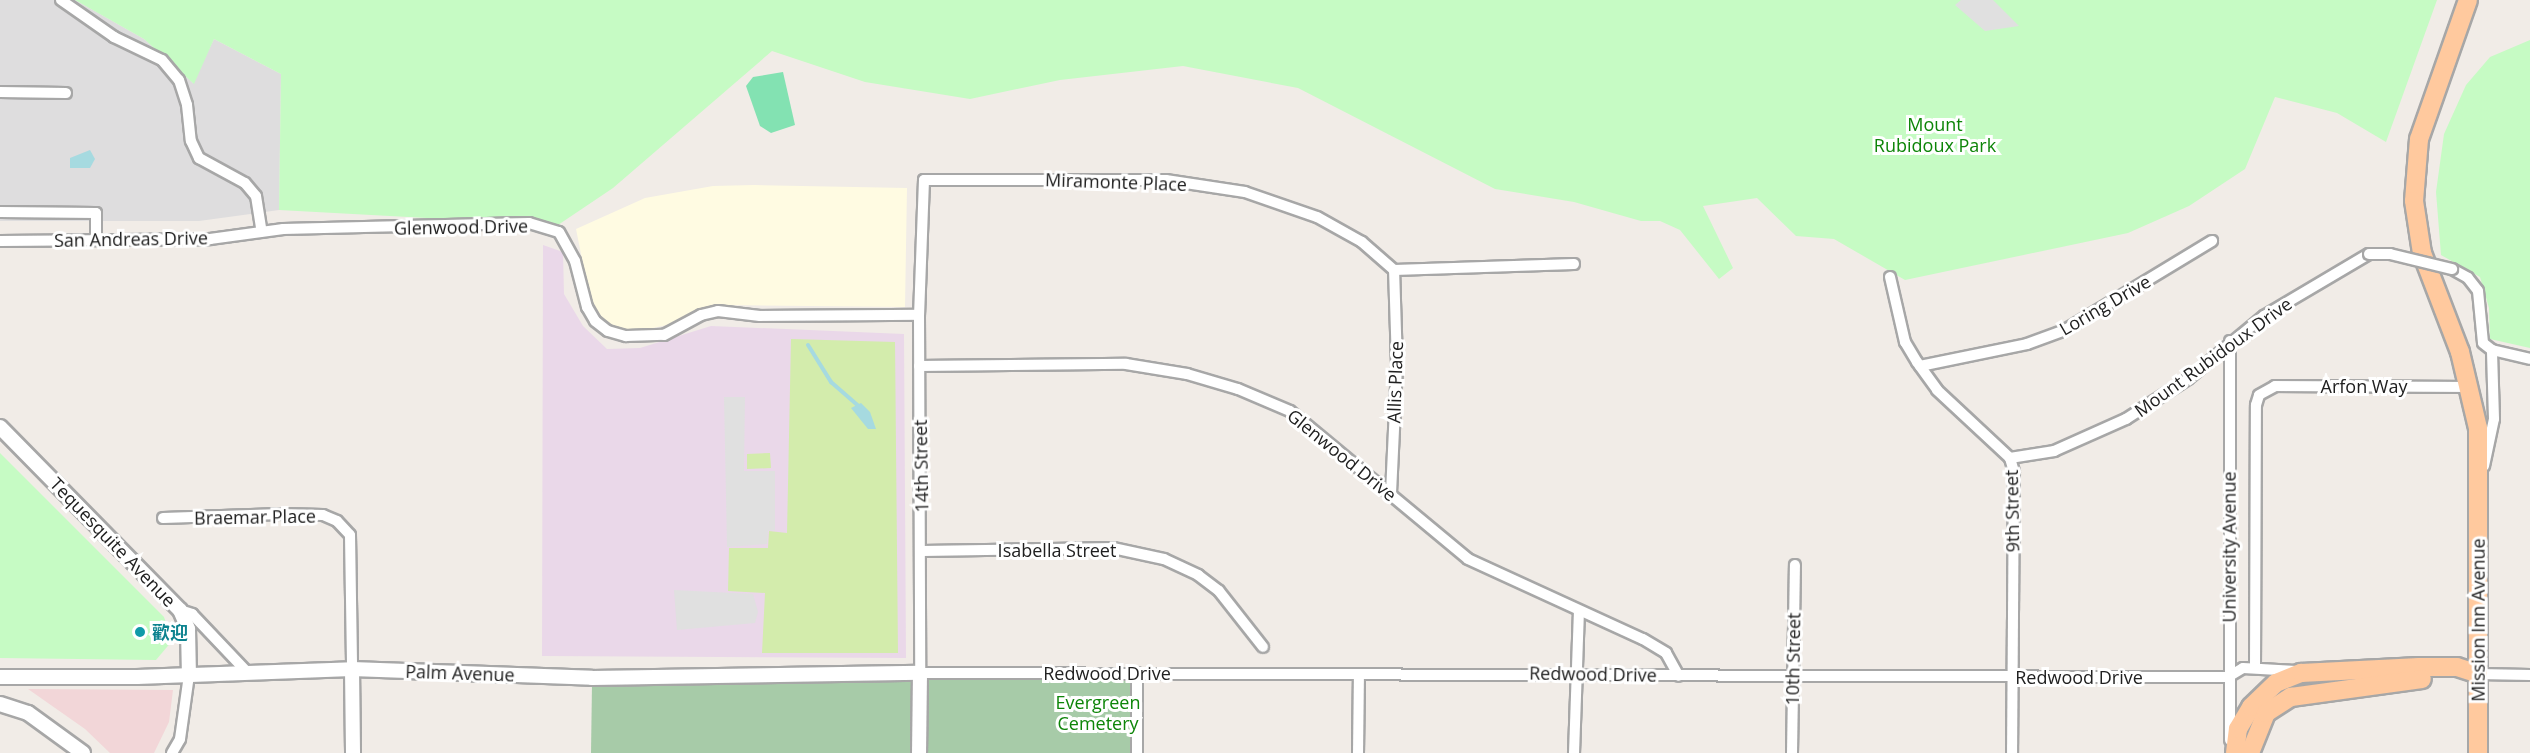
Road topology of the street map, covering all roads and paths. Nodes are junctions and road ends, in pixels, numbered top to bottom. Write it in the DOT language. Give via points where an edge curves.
graph roads {
  1 [pos="62,0"];
  2 [pos="2468,0"];
  3 [pos="0,92"];
  4 [pos="66,93"];
  5 [pos="924,180"];
  6 [pos="0,212"];
  7 [pos="262,232"];
  8 [pos="96,240"];
  9 [pos="0,241"];
  10 [pos="2212,241"];
  11 [pos="1574,264"];
  12 [pos="1394,270"];
  13 [pos="1890,277"];
  14 [pos="919,315"];
  15 [pos="2230,341"];
  16 [pos="2492,350"];
  17 [pos="2530,358"];
  18 [pos="919,366"];
  19 [pos="1920,366"];
  20 [pos="2470,387"];
  21 [pos="2259,395"];
  22 [pos="0,427"];
  23 [pos="2010,458"];
  24 [pos="2480,487"];
  25 [pos="1391,493"];
  26 [pos="163,518"];
  27 [pos="922,551"];
  28 [pos="1795,565"];
  29 [pos="180,610"];
  30 [pos="1579,613"];
  31 [pos="1263,646"];
  32 [pos="352,669"];
  33 [pos="248,673"];
  34 [pos="920,673"];
  35 [pos="1137,673"];
  36 [pos="1575,673"];
  37 [pos="1792,674"];
  38 [pos="2265,674"];
  39 [pos="2478,674"];
  40 [pos="189,675"];
  41 [pos="1359,675"];
  42 [pos="2530,675"];
  43 [pos="1679,676"];
  44 [pos="0,677"];
  45 [pos="2013,677"];
  46 [pos="2228,677"];
  47 [pos="0,704"];
  48 [pos="2272,707"];
  49 [pos="83,753"];
  50 [pos="172,753"];
  51 [pos="353,753"];
  52 [pos="919,753"];
  53 [pos="1137,753"];
  54 [pos="1358,753"];
  55 [pos="1574,753"];
  56 [pos="1792,753"];
  57 [pos="2012,753"];
  58 [pos="2230,753"];
  59 [pos="2235,753"];
  60 [pos="2250,753"];
  61 [pos="2478,753"];
  1 -- 7 [label="street" via="114,37 162,60 179,80 187,105 191,141 200,158 245,183 256,196"];
  2 -- 20 [label="main road, Mission Inn Avenue" via="2419,139 2414,201 2422,253"];
  3 -- 4 [label="street"];
  5 -- 12 [label="street, Miramonte Place" via="1166,180 1245,192 1317,217 1362,242"];
  5 -- 14 [label="street, 14th Street"];
  6 -- 8 [label="street" via="96,213"];
  7 -- 8 [label="street, San Andreas Drive" via="210,239"];
  7 -- 14 [label="street, Glenwood Drive" via="529,223 563,237 595,321 608,331 626,336 664,335 701,315 718,311 760,316"];
  8 -- 9 [label="street, San Andreas Drive"];
  10 -- 19 [label="street, Loring Drive" via="2065,330 2027,344"];
  11 -- 12 [label="street"];
  12 -- 25 [label="street, Allis Place" via="1397,364"];
  13 -- 19 [label="street, 9th Street" via="1905,342"];
  14 -- 18 [label="street, 14th Street"];
  15 -- 16 [label="street, Mount Rubidoux Drive, bridge" via="2264,316 2369,254 2390,254 2452,269 2468,278 2478,291 2481,336"];
  15 -- 23 [label="street, Mount Rubidoux Drive" via="2188,379 2126,419 2054,451"];
  15 -- 46 [label="street, University Avenue"];
  16 -- 17 [label="street"];
  16 -- 24 [label="street, Mission Inn Avenue" via="2494,420"];
  18 -- 25 [label="street, Glenwood Drive" via="1126,364 1187,374 1238,389 1290,411"];
  18 -- 27 [label="street, 14th Street"];
  19 -- 23 [label="street, 9th Street" via="1950,403"];
  20 -- 21 [label="street, Arfon Way" via="2276,386"];
  20 -- 24 [label="main road, Mission Inn Avenue" via="2478,428"];
  21 -- 38 [label="street, University Avenue" via="2256,405"];
  22 -- 29 [label="street, Tequesquite Avenue"];
  23 -- 45 [label="street, 9th Street" via="2014,472"];
  24 -- 39 [label="main road, Mission Inn Avenue"];
  25 -- 30 [label="street, Glenwood Drive" via="1425,528 1468,560 1540,590"];
  26 -- 32 [label="street, Braemar Place" via="280,513 323,515 337,521 350,535"];
  27 -- 31 [label="street, Isabella Street" via="1113,548 1164,559 1198,575 1219,591"];
  27 -- 34 [label="street, 14th Street"];
  28 -- 37 [label="street, 10th Street"];
  29 -- 33 [label="street" via="192,614"];
  29 -- 40 [label="street, Tequesquite Avenue" via="188,629"];
  30 -- 36 [label="street"];
  30 -- 43 [label="street, Glenwood Drive" via="1666,653"];
  32 -- 33 [label="street, Palm Avenue"];
  32 -- 34 [label="street, Palm Avenue" via="592,678"];
  32 -- 51 [label="street"];
  33 -- 40 [label="street, Palm Avenue"];
  34 -- 35 [label="street, Redwood Drive"];
  34 -- 52 [label="street, 14th Street"];
  35 -- 41 [label="street, Redwood Drive"];
  35 -- 53 [label="street"];
  36 -- 41 [label="street, Redwood Drive"];
  36 -- 43 [label="street, Redwood Drive"];
  36 -- 55 [label="street"];
  37 -- 43 [label="street, Redwood Drive"];
  37 -- 45 [label="street, Redwood Drive"];
  37 -- 56 [label="street, 10th Street"];
  38 -- 39 [label="main road, Redwood Drive" via="2457,667"];
  38 -- 46 [label="street, Redwood Drive" via="2243,668"];
  38 -- 48 [label="street"];
  38 -- 59 [label="main road" via="2242,718"];
  39 -- 42 [label="street, Redwood Drive"];
  39 -- 48 [label="main road, Redwood Drive" via="2400,679 2330,690 2292,697"];
  39 -- 61 [label="main road, Mission Inn Avenue"];
  40 -- 44 [label="street, Palm Avenue"];
  40 -- 50 [label="street" via="180,739"];
  41 -- 54 [label="street"];
  45 -- 46 [label="street, Redwood Drive"];
  45 -- 57 [label="street, 9th Street"];
  46 -- 58 [label="street, University Avenue"];
  47 -- 49 [label="street" via="28,713"];
  48 -- 60 [label="main road" via="2257,727"];
}
